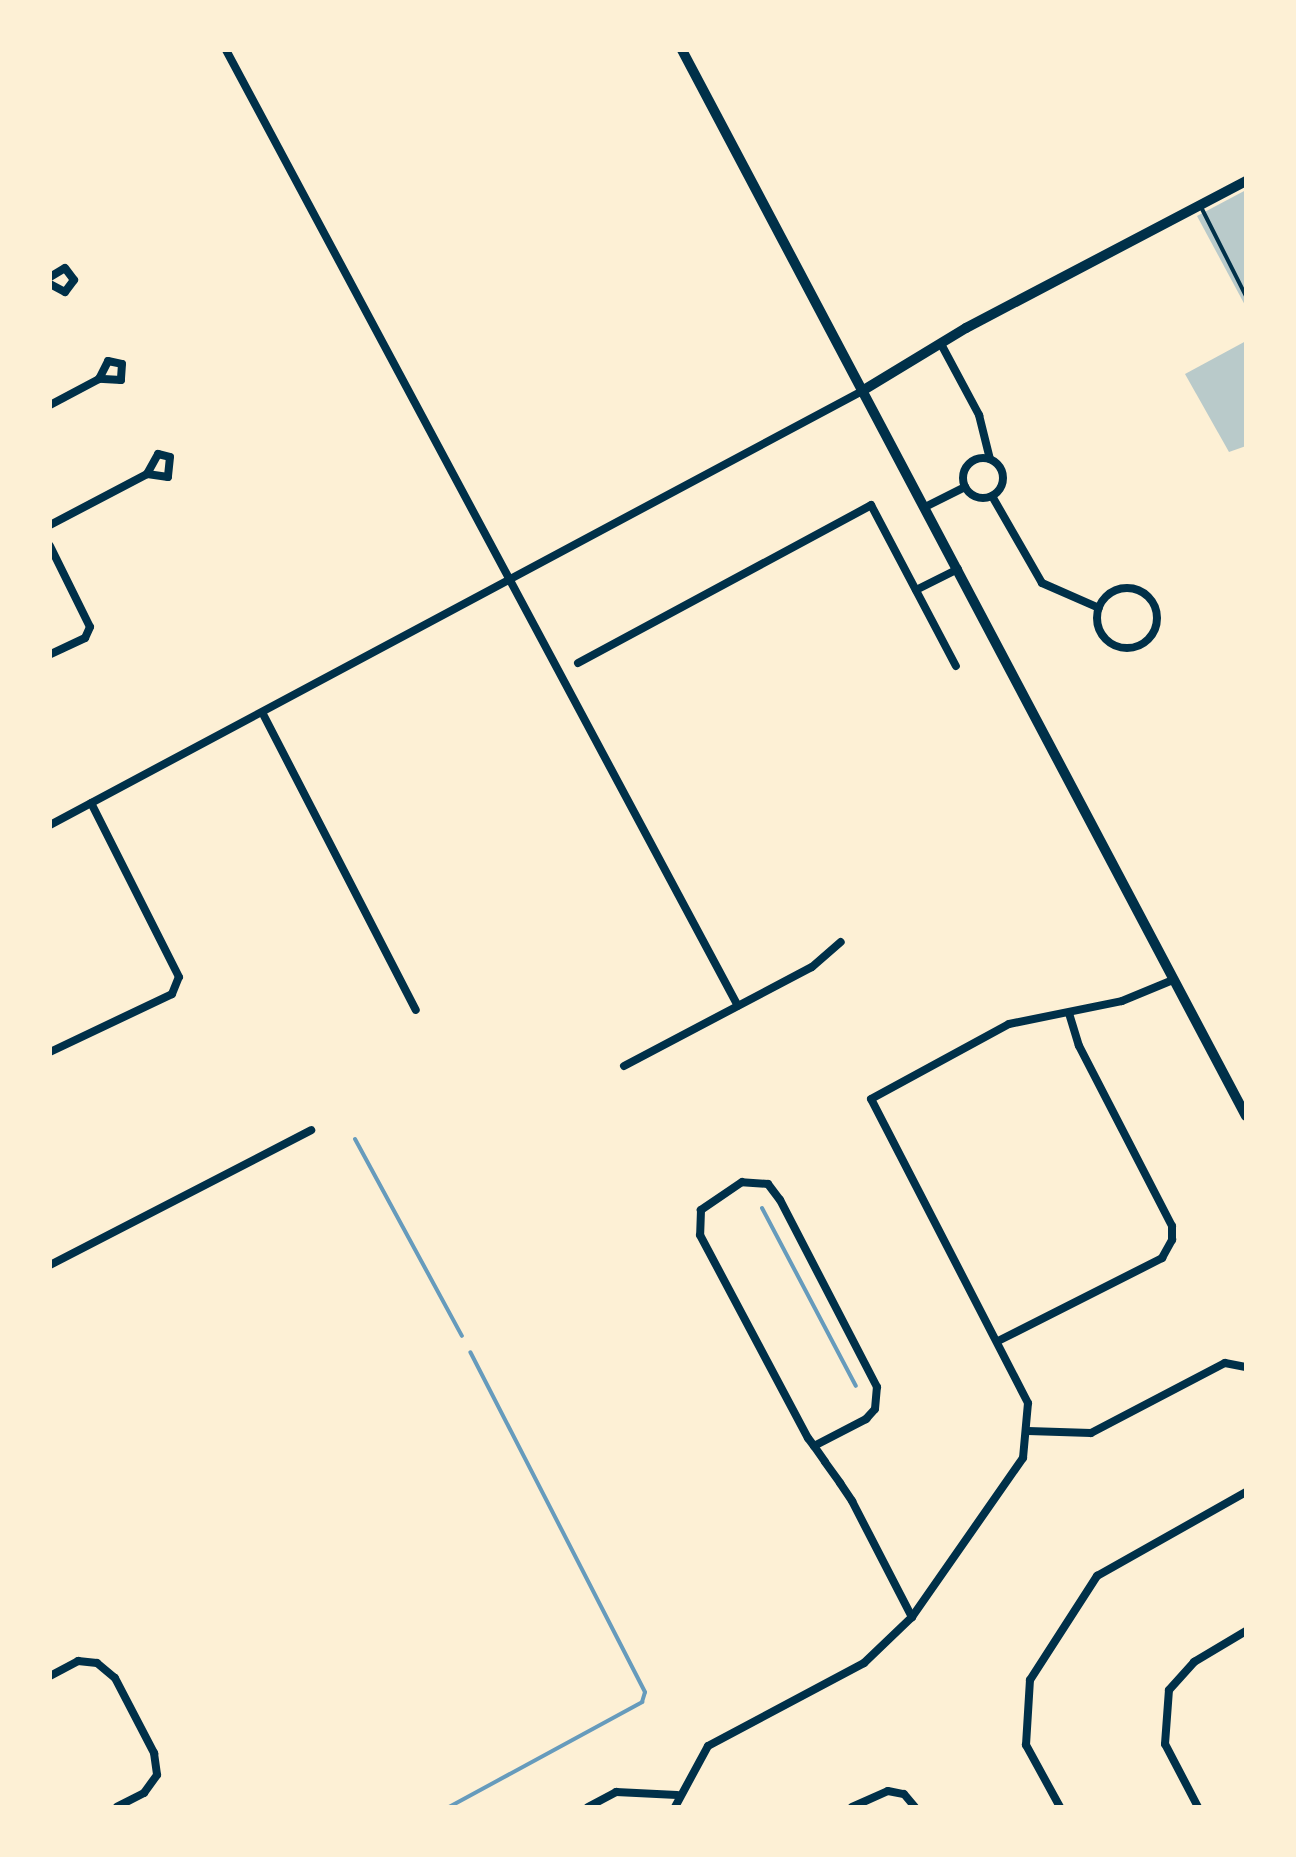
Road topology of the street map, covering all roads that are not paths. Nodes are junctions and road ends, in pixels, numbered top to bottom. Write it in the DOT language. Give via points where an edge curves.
graph roads {
  1 [pos="226,50"];
  2 [pos="682,50"];
  3 [pos="1246,181"];
  4 [pos="1200,205"];
  5 [pos="1246,296"];
  6 [pos="940,344"];
  7 [pos="98,379"];
  8 [pos="862,391"];
  9 [pos="50,405"];
  10 [pos="990,459"];
  11 [pos="147,474"];
  12 [pos="964,487"];
  13 [pos="992,496"];
  14 [pos="925,507"];
  15 [pos="50,526"];
  16 [pos="50,546"];
  17 [pos="958,569"];
  18 [pos="508,580"];
  19 [pos="916,590"];
  20 [pos="1099,608"];
  21 [pos="50,654"];
  22 [pos="578,663"];
  23 [pos="956,666"];
  24 [pos="263,714"];
  25 [pos="91,803"];
  26 [pos="50,825"];
  27 [pos="841,942"];
  28 [pos="1172,980"];
  29 [pos="738,1006"];
  30 [pos="416,1010"];
  31 [pos="1068,1014"];
  32 [pos="50,1052"];
  33 [pos="624,1066"];
  34 [pos="1246,1116"];
  35 [pos="311,1130"];
  36 [pos="50,1265"];
  37 [pos="998,1341"];
  38 [pos="1246,1366"];
  39 [pos="1028,1431"];
  40 [pos="814,1446"];
  41 [pos="1246,1492"];
  42 [pos="912,1617"];
  43 [pos="1246,1631"];
  44 [pos="50,1676"];
  45 [pos="677,1795"];
  46 [pos="117,1807"];
  47 [pos="588,1807"];
  48 [pos="675,1807"];
  49 [pos="852,1807"];
  50 [pos="915,1807"];
  51 [pos="1060,1807"];
  52 [pos="1198,1807"];
  1 -- 18 [label="street"];
  2 -- 8 [label="street"];
  3 -- 4 [label="street"];
  4 -- 5 [label="lane"];
  4 -- 6 [label="street"];
  6 -- 8 [label="street"];
  6 -- 10 [label="street" via="980,416"];
  7 -- 9 [label="street"];
  8 -- 14 [label="street"];
  8 -- 18 [label="street"];
  10 -- 12 [label="street" via="966,466"];
  10 -- 13 [label="street" via="1003,475"];
  11 -- 15 [label="street"];
  12 -- 13 [label="street" via="976,497"];
  12 -- 14 [label="street"];
  13 -- 20 [label="street" via="1042,583"];
  14 -- 17 [label="street"];
  16 -- 21 [label="street" via="86,614 85,638"];
  17 -- 19 [label="street"];
  17 -- 28 [label="street"];
  18 -- 24 [label="street"];
  18 -- 29 [label="street"];
  19 -- 22 [label="street" via="871,505"];
  19 -- 23 [label="street"];
  20 -- 20 [label="street" via="1103,635 1118,646 1136,646 1156,627 1155,606 1132,588 1112,592"];
  24 -- 25 [label="street"];
  24 -- 30 [label="street"];
  25 -- 26 [label="street"];
  25 -- 32 [label="street" via="179,976 172,994"];
  27 -- 29 [label="street" via="826,959"];
  28 -- 31 [label="street"];
  28 -- 34 [label="street"];
  29 -- 33 [label="street"];
  31 -- 37 [label="street" via="1078,1046 1172,1226 1172,1240 1162,1258"];
  31 -- 37 [label="street" via="1010,1024 872,1099"];
  35 -- 36 [label="street"];
  37 -- 39 [label="street" via="1028,1404"];
  38 -- 39 [label="street" via="1225,1363 1091,1433"];
  39 -- 42 [label="street" via="1010,1485"];
  40 -- 40 [label="street" via="700,1235 701,1210 742,1182 768,1184 780,1200 878,1386 875,1409 866,1419"];
  40 -- 42 [label="street" via="852,1500"];
  41 -- 51 [label="street" via="1098,1576 1030,1680 1026,1745"];
  42 -- 45 [label="street" via="864,1663 708,1746"];
  43 -- 52 [label="street" via="1194,1662 1170,1690 1165,1744"];
  44 -- 46 [label="street" via="78,1661 98,1664 115,1678 154,1753 157,1775 144,1793"];
  45 -- 47 [label="street" via="616,1792"];
  45 -- 48 [label="street"];
  49 -- 50 [label="street" via="888,1791 904,1794"];
}
